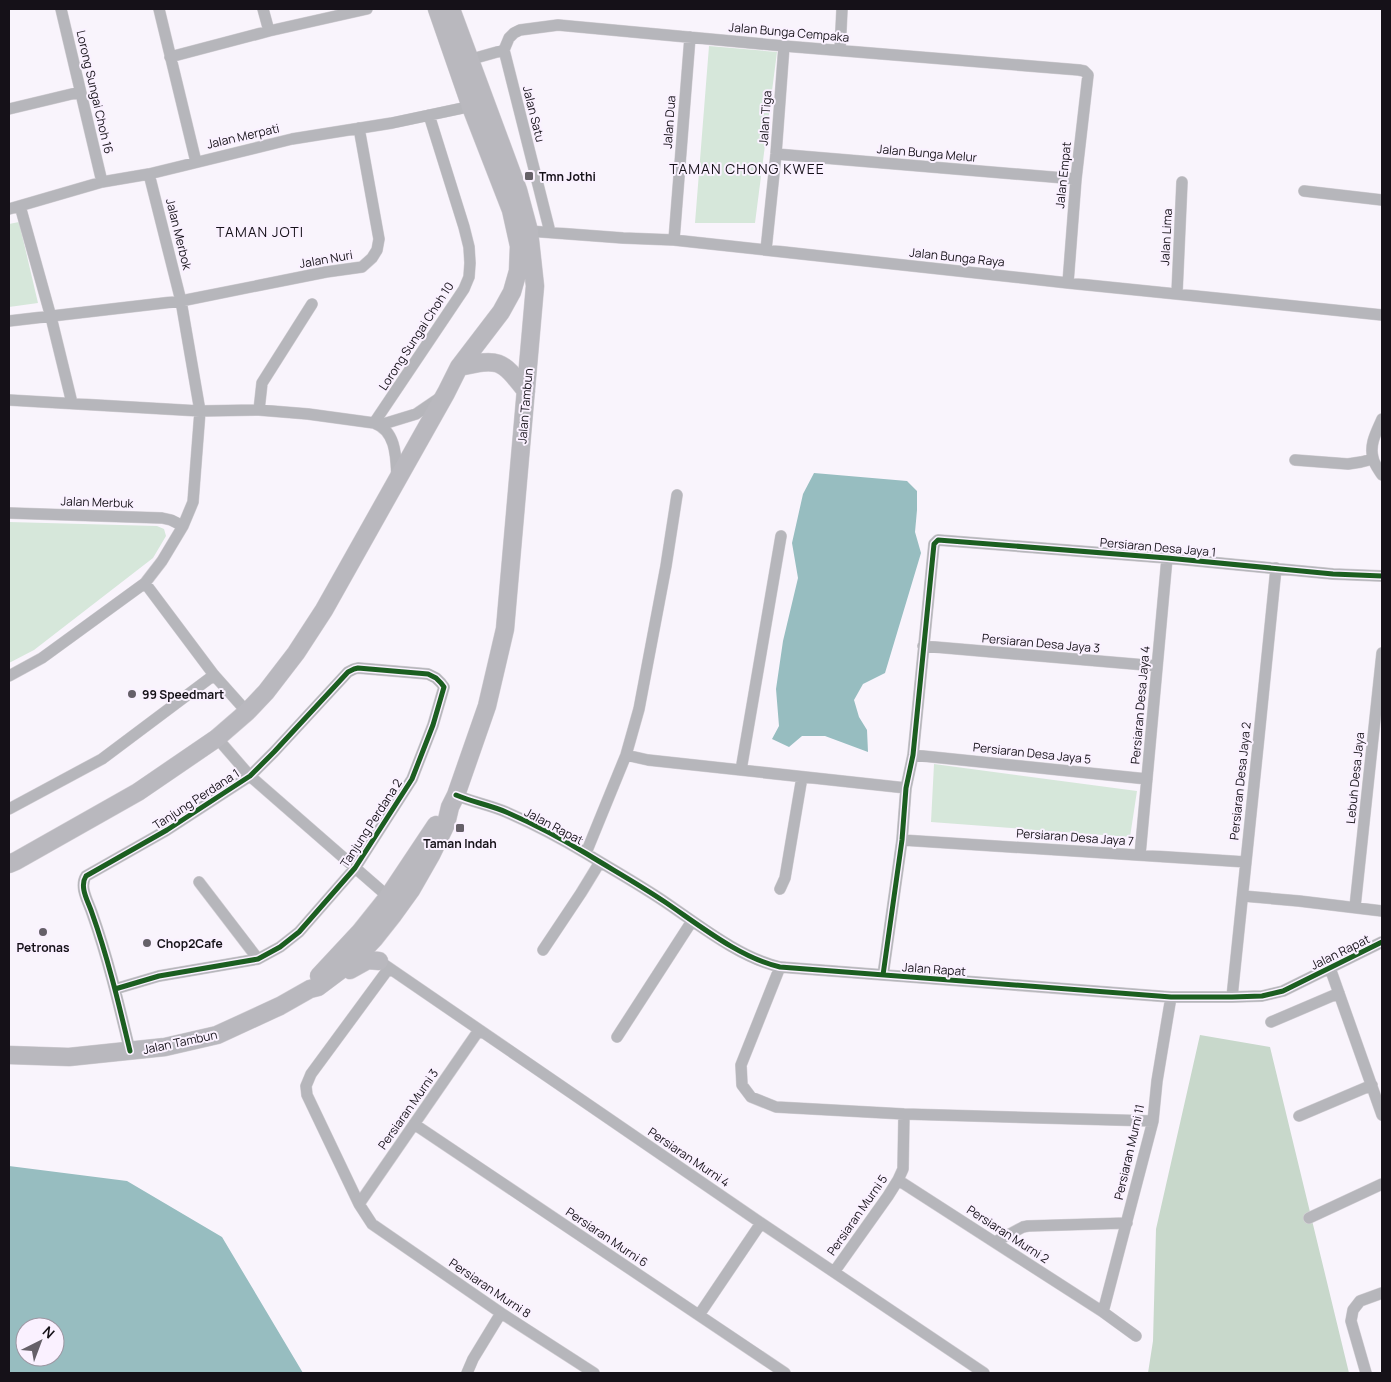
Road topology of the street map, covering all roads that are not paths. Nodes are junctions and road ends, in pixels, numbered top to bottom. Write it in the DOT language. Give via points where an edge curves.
graph roads {
  1 [pos="61,9"];
  2 [pos="159,9"];
  3 [pos="263,9"];
  4 [pos="367,9"];
  5 [pos="437,9"];
  6 [pos="452,9"];
  7 [pos="842,9"];
  8 [pos="269,31"];
  9 [pos="690,37"];
  10 [pos="784,46"];
  11 [pos="504,50"];
  12 [pos="840,50"];
  13 [pos="170,57"];
  14 [pos="464,62"];
  15 [pos="1084,71"];
  16 [pos="80,92"];
  17 [pos="479,105"];
  18 [pos="9,109"];
  19 [pos="429,115"];
  20 [pos="359,128"];
  21 [pos="776,154"];
  22 [pos="196,162"];
  23 [pos="148,174"];
  24 [pos="1076,179"];
  25 [pos="102,182"];
  26 [pos="1182,182"];
  27 [pos="1304,191"];
  28 [pos="1382,200"];
  29 [pos="15,208"];
  30 [pos="529,231"];
  31 [pos="550,232"];
  32 [pos="674,240"];
  33 [pos="766,250"];
  34 [pos="1068,283"];
  35 [pos="1177,293"];
  36 [pos="181,301"];
  37 [pos="312,304"];
  38 [pos="1382,315"];
  39 [pos="51,317"];
  40 [pos="9,321"];
  41 [pos="459,367"];
  42 [pos="526,391"];
  43 [pos="446,393"];
  44 [pos="9,400"];
  45 [pos="72,403"];
  46 [pos="259,410"];
  47 [pos="200,412"];
  48 [pos="1382,419"];
  49 [pos="377,424"];
  50 [pos="1373,458"];
  51 [pos="1295,460"];
  52 [pos="1382,476"];
  53 [pos="397,480"];
  54 [pos="677,495"];
  55 [pos="9,513"];
  56 [pos="183,526"];
  57 [pos="781,536"];
  58 [pos="1167,558"];
  59 [pos="1276,568"];
  60 [pos="1382,576"];
  61 [pos="145,583"];
  62 [pos="923,646"];
  63 [pos="1382,653"];
  64 [pos="1157,666"];
  65 [pos="400,671"];
  66 [pos="214,675"];
  67 [pos="9,676"];
  68 [pos="247,712"];
  69 [pos="217,738"];
  70 [pos="626,755"];
  71 [pos="913,755"];
  72 [pos="741,770"];
  73 [pos="250,776"];
  74 [pos="802,777"];
  75 [pos="1147,779"];
  76 [pos="906,788"];
  77 [pos="453,801"];
  78 [pos="9,809"];
  79 [pos="902,840"];
  80 [pos="586,853"];
  81 [pos="1140,855"];
  82 [pos="600,862"];
  83 [pos="1246,862"];
  84 [pos="9,864"];
  85 [pos="355,868"];
  86 [pos="199,882"];
  87 [pos="780,889"];
  88 [pos="1243,896"];
  89 [pos="393,906"];
  90 [pos="1355,907"];
  91 [pos="1382,910"];
  92 [pos="692,921"];
  93 [pos="1382,942"];
  94 [pos="543,950"];
  95 [pos="258,959"];
  96 [pos="384,965"];
  97 [pos="780,967"];
  98 [pos="1330,968"];
  99 [pos="883,975"];
  100 [pos="317,986"];
  101 [pos="115,990"];
  102 [pos="1339,993"];
  103 [pos="1172,997"];
  104 [pos="1232,997"];
  105 [pos="1271,1022"];
  106 [pos="479,1030"];
  107 [pos="617,1037"];
  108 [pos="130,1051"];
  109 [pos="9,1055"];
  110 [pos="1372,1084"];
  111 [pos="904,1114"];
  112 [pos="1382,1115"];
  113 [pos="1299,1116"];
  114 [pos="1152,1121"];
  115 [pos="414,1124"];
  116 [pos="898,1180"];
  117 [pos="1382,1184"];
  118 [pos="359,1204"];
  119 [pos="1309,1218"];
  120 [pos="761,1223"];
  121 [pos="1127,1223"];
  122 [pos="995,1242"];
  123 [pos="834,1272"];
  124 [pos="1382,1293"];
  125 [pos="1103,1312"];
  126 [pos="501,1313"];
  127 [pos="699,1315"];
  128 [pos="1136,1336"];
  129 [pos="467,1373"];
  130 [pos="594,1373"];
  131 [pos="785,1373"];
  132 [pos="984,1373"];
  133 [pos="1366,1373"];
  1 -- 16 [label="street, Lorong Sungai Choh 16"];
  2 -- 13 [label="street"];
  3 -- 8 [label="street"];
  4 -- 8 [label="street"];
  5 -- 14 [label="main road, Jalan Tambun"];
  6 -- 14 [label="main road, Jalan Tambun"];
  7 -- 12 [label="street"];
  8 -- 13 [label="street"];
  9 -- 10 [label="street, Jalan Bunga Cempaka"];
  9 -- 11 [label="street, Jalan Bunga Cempaka" via="558,25 520,30 509,38"];
  9 -- 32 [label="street, Jalan Dua"];
  10 -- 12 [label="street, Jalan Bunga Cempaka"];
  10 -- 21 [label="street, Jalan Tiga"];
  11 -- 14 [label="street"];
  11 -- 31 [label="street, Jalan Satu"];
  12 -- 15 [label="street, Jalan Bunga Cempaka"];
  13 -- 22 [label="street"];
  14 -- 17 [label="main road, Jalan Tambun"];
  15 -- 24 [label="street, Jalan Empat" via="1088,75"];
  16 -- 18 [label="street"];
  16 -- 25 [label="street, Lorong Sungai Choh 16"];
  17 -- 19 [label="street, Jalan Merpati"];
  17 -- 30 [label="main road, Jalan Tambun" via="518,190"];
  17 -- 41 [label="main road, Jalan Tambun" via="511,210 519,246 518,271 512,292 501,312"];
  19 -- 20 [label="street, Jalan Merpati"];
  19 -- 49 [label="street, Lorong Sungai Choh 10" via="464,227 469,277"];
  20 -- 22 [label="street, Jalan Merpati" via="292,139"];
  20 -- 36 [label="street, Jalan Nuri" via="379,239 372,258 362,267"];
  21 -- 24 [label="street, Jalan Bunga Melur"];
  21 -- 33 [label="street, Jalan Tiga"];
  22 -- 23 [label="street, Jalan Merpati"];
  23 -- 25 [label="street, Jalan Merpati"];
  23 -- 36 [label="street, Jalan Merbok"];
  24 -- 34 [label="street, Jalan Empat"];
  25 -- 29 [label="street, Jalan Merpati"];
  26 -- 35 [label="street, Jalan Lima"];
  27 -- 28 [label="street"];
  29 -- 39 [label="street"];
  30 -- 31 [label="street, Jalan Bunga Raya"];
  30 -- 42 [label="main road, Jalan Tambun" via="535,286"];
  31 -- 32 [label="street, Jalan Bunga Raya"];
  32 -- 33 [label="street, Jalan Bunga Raya"];
  33 -- 34 [label="street, Jalan Bunga Raya"];
  34 -- 35 [label="street, Jalan Bunga Raya"];
  35 -- 38 [label="street, Jalan Bunga Raya"];
  36 -- 39 [label="street, Jalan Nuri"];
  36 -- 47 [label="street, Jalan Merbok"];
  37 -- 46 [label="street" via="262,382"];
  39 -- 40 [label="street, Jalan Nuri"];
  39 -- 45 [label="street"];
  41 -- 42 [label="main road" via="484,361 498,362"];
  41 -- 43 [label="main road, Jalan Tambun"];
  42 -- 77 [label="main road, Jalan Tambun" via="505,629 487,706"];
  43 -- 49 [label="street" via="416,414"];
  43 -- 53 [label="main road, Jalan Tambun"];
  44 -- 45 [label="street"];
  45 -- 47 [label="street"];
  46 -- 47 [label="street"];
  46 -- 49 [label="street"];
  47 -- 56 [label="street, Jalan Merbok" via="193,502"];
  48 -- 50 [label="street" via="1373,442"];
  49 -- 53 [label="street" via="394,443"];
  50 -- 51 [label="street" via="1348,464"];
  50 -- 52 [label="street"];
  53 -- 68 [label="main road, Jalan Tambun" via="324,610 296,653"];
  54 -- 70 [label="street" via="641,700"];
  55 -- 56 [label="street, Jalan Merbuk" via="162,518"];
  56 -- 61 [label="street, Jalan Merbok"];
  57 -- 72 [label="street"];
  58 -- 59 [label="street, Persiaran Desa Jaya 1"];
  58 -- 62 [label="street, Persiaran Desa Jaya 1" via="940,539 934,544"];
  58 -- 64 [label="street, Persiaran Desa Jaya 4"];
  59 -- 60 [label="street, Persiaran Desa Jaya 1"];
  59 -- 83 [label="street, Persiaran Desa Jaya 2"];
  61 -- 66 [label="street"];
  61 -- 67 [label="street" via="42,658"];
  62 -- 64 [label="street, Persiaran Desa Jaya 3"];
  62 -- 71 [label="street"];
  63 -- 90 [label="street, Lebuh Desa Jaya"];
  64 -- 75 [label="street, Persiaran Desa Jaya 4"];
  65 -- 73 [label="street, Tanjung Perdana 1" via="358,668 348,672"];
  65 -- 85 [label="street, Tanjung Perdana 2" via="428,674 444,687 434,725 412,779"];
  66 -- 68 [label="street"];
  66 -- 78 [label="street" via="102,759"];
  68 -- 69 [label="main road, Jalan Tambun"];
  69 -- 73 [label="street"];
  69 -- 84 [label="main road, Jalan Tambun" via="138,792"];
  70 -- 72 [label="street"];
  70 -- 80 [label="street"];
  71 -- 75 [label="street, Persiaran Desa Jaya 5"];
  71 -- 76 [label="street"];
  72 -- 74 [label="street"];
  73 -- 85 [label="street"];
  73 -- 101 [label="street, Tanjung Perdana 1" via="167,830 86,876 84,890"];
  74 -- 76 [label="street"];
  74 -- 87 [label="street" via="785,878"];
  75 -- 81 [label="street, Persiaran Desa Jaya 4"];
  76 -- 79 [label="street"];
  77 -- 80 [label="street, Jalan Rapat" via="505,812"];
  77 -- 89 [label="main road, Jalan Tambun" via="431,855 410,890"];
  79 -- 81 [label="street, Persiaran Desa Jaya 7"];
  79 -- 99 [label="street"];
  80 -- 82 [label="street, Jalan Rapat"];
  81 -- 83 [label="street, Persiaran Desa Jaya 7"];
  82 -- 92 [label="street, Jalan Rapat"];
  82 -- 94 [label="street"];
  83 -- 88 [label="street, Persiaran Desa Jaya 2"];
  85 -- 89 [label="street"];
  85 -- 95 [label="street, Tanjung Perdana 2" via="299,932"];
  86 -- 95 [label="street"];
  88 -- 90 [label="street"];
  88 -- 104 [label="street, Persiaran Desa Jaya 2"];
  89 -- 96 [label="main road" via="375,950"];
  89 -- 100 [label="main road, Jalan Tambun" via="374,939 354,960"];
  90 -- 91 [label="street"];
  92 -- 97 [label="street, Jalan Rapat" via="750,957"];
  92 -- 107 [label="street"];
  93 -- 98 [label="street, Jalan Rapat"];
  95 -- 101 [label="street, Tanjung Perdana 2" via="159,976"];
  96 -- 100 [label="main road" via="371,959 364,961"];
  96 -- 106 [label="street, Persiaran Murni 4"];
  96 -- 118 [label="street" via="306,1086 306,1095"];
  97 -- 99 [label="street, Jalan Rapat"];
  97 -- 111 [label="street" via="741,1065 742,1085 751,1097 776,1107"];
  98 -- 102 [label="street"];
  98 -- 104 [label="street, Jalan Rapat" via="1283,991 1262,996"];
  99 -- 103 [label="street, Jalan Rapat"];
  100 -- 108 [label="main road, Jalan Tambun" via="216,1035"];
  101 -- 108 [label="street"];
  102 -- 105 [label="street"];
  102 -- 110 [label="street"];
  103 -- 104 [label="street, Jalan Rapat"];
  103 -- 114 [label="street, Persiaran Murni 11"];
  106 -- 115 [label="street, Persiaran Murni 3"];
  106 -- 120 [label="street, Persiaran Murni 4"];
  108 -- 109 [label="main road, Jalan Tambun" via="69,1057"];
  110 -- 112 [label="street"];
  110 -- 113 [label="street"];
  111 -- 114 [label="street"];
  111 -- 116 [label="street, Persiaran Murni 5" via="902,1169"];
  114 -- 121 [label="street, Persiaran Murni 11"];
  115 -- 118 [label="street, Persiaran Murni 3"];
  115 -- 127 [label="street, Persiaran Murni 6"];
  116 -- 122 [label="street, Persiaran Murni 2"];
  116 -- 123 [label="street, Persiaran Murni 5"];
  117 -- 119 [label="street"];
  118 -- 126 [label="street, Persiaran Murni 8" via="372,1224"];
  120 -- 123 [label="street, Persiaran Murni 4"];
  120 -- 127 [label="street"];
  121 -- 122 [label="street" via="1028,1226"];
  121 -- 125 [label="street, Persiaran Murni 11"];
  122 -- 125 [label="street, Persiaran Murni 2"];
  123 -- 132 [label="street, Persiaran Murni 4"];
  124 -- 133 [label="street" via="1360,1301 1353,1310 1351,1321"];
  125 -- 128 [label="street, Persiaran Murni 2"];
  126 -- 129 [label="street"];
  126 -- 130 [label="street, Persiaran Murni 8"];
  127 -- 131 [label="street, Persiaran Murni 6"];
}
